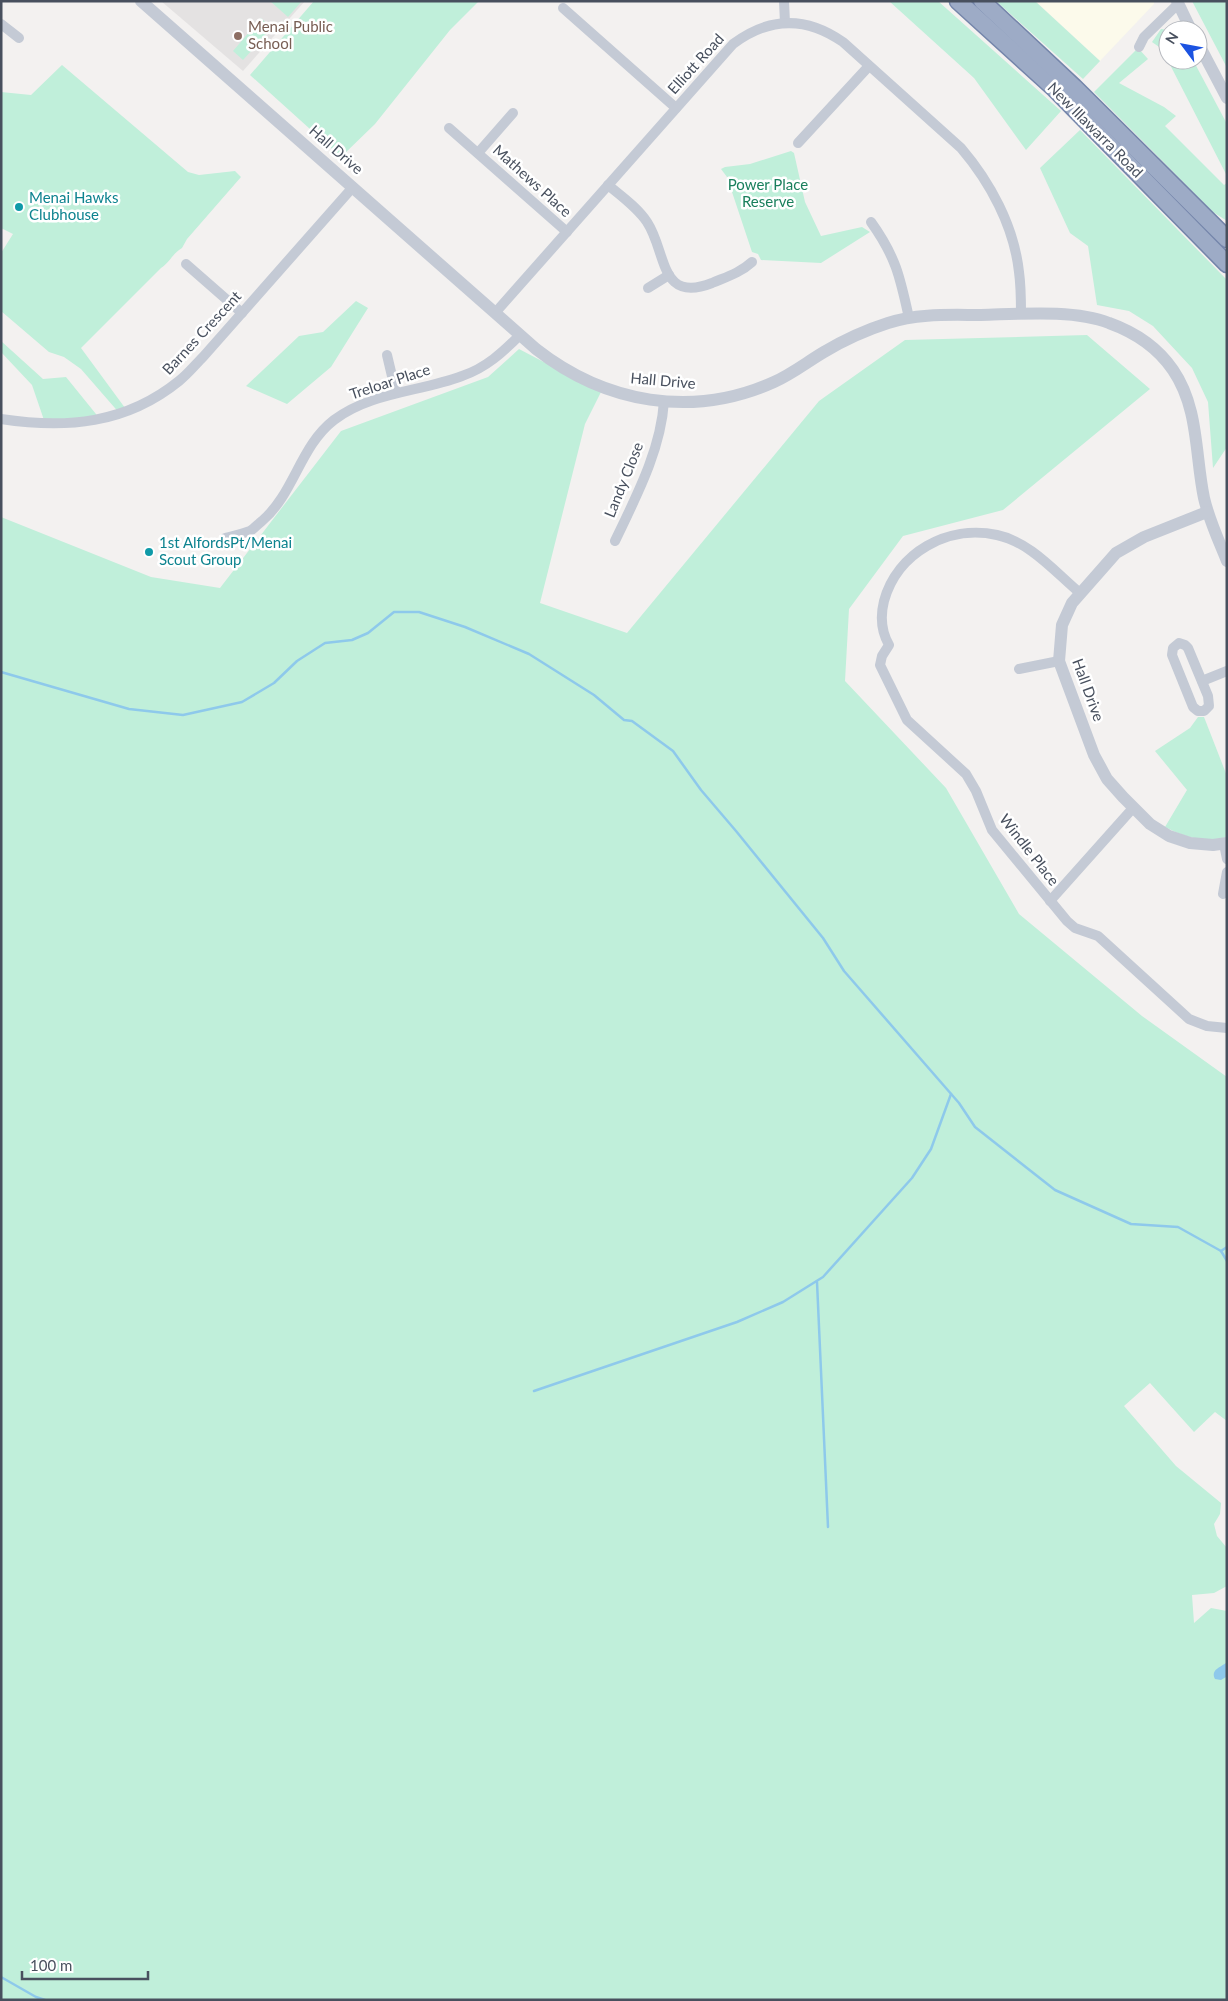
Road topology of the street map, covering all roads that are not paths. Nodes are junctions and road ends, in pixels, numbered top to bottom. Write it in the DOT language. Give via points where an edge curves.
graph roads {
  1 [pos="141,1"];
  2 [pos="784,1"];
  3 [pos="958,1"];
  4 [pos="982,1"];
  5 [pos="1177,2"];
  6 [pos="563,8"];
  7 [pos="1187,20"];
  8 [pos="785,23"];
  9 [pos="1,24"];
  10 [pos="19,38"];
  11 [pos="1139,47"];
  12 [pos="1208,62"];
  13 [pos="869,66"];
  14 [pos="1227,98"];
  15 [pos="676,108"];
  16 [pos="513,113"];
  17 [pos="449,128"];
  18 [pos="798,143"];
  19 [pos="478,153"];
  20 [pos="608,185"];
  21 [pos="353,187"];
  22 [pos="871,222"];
  23 [pos="567,232"];
  24 [pos="1227,239"];
  25 [pos="752,262"];
  26 [pos="186,264"];
  27 [pos="1227,264"];
  28 [pos="669,275"];
  29 [pos="648,288"];
  30 [pos="496,313"];
  31 [pos="242,314"];
  32 [pos="1021,314"];
  33 [pos="909,318"];
  34 [pos="520,335"];
  35 [pos="387,355"];
  36 [pos="396,393"];
  37 [pos="664,401"];
  38 [pos="1,419"];
  39 [pos="1207,512"];
  40 [pos="224,538"];
  41 [pos="615,541"];
  42 [pos="1227,561"];
  43 [pos="1080,593"];
  44 [pos="1059,661"];
  45 [pos="1019,669"];
  46 [pos="1227,671"];
  47 [pos="1202,681"];
  48 [pos="1133,808"];
  49 [pos="1225,843"];
  50 [pos="1227,859"];
  51 [pos="1227,872"];
  52 [pos="1223,894"];
  53 [pos="1050,901"];
  54 [pos="1227,1028"];
  1 -- 21 [label="street, Hall Drive"];
  2 -- 8 [label="street"];
  3 -- 27 [label="highway, New Illawarra Road" via="1072,106"];
  4 -- 24 [label="highway, New Illawarra Road"];
  5 -- 7 [label="street"];
  5 -- 11 [label="street" via="1144,37"];
  6 -- 15 [label="street"];
  8 -- 13 [label="street, Elliott Road" via="813,26 834,35"];
  8 -- 15 [label="street, Elliott Road" via="755,30 733,44"];
  9 -- 10 [label="street"];
  12 -- 14 [label="street"];
  13 -- 18 [label="street"];
  13 -- 32 [label="street, Elliott Road" via="960,148 987,182 1015,252"];
  15 -- 20 [label="street, Elliott Road"];
  16 -- 19 [label="street, Mathews Place"];
  17 -- 19 [label="street, Mathews Place"];
  19 -- 23 [label="street, Mathews Place"];
  20 -- 23 [label="street, Elliott Road"];
  20 -- 28 [label="street" via="646,220"];
  21 -- 30 [label="street, Hall Drive"];
  21 -- 31 [label="street, Barnes Crescent"];
  22 -- 33 [label="street" via="892,255"];
  23 -- 30 [label="street, Elliott Road"];
  25 -- 28 [label="street" via="742,271 697,288 679,286"];
  26 -- 31 [label="street"];
  28 -- 29 [label="street"];
  30 -- 34 [label="street, Hall Drive"];
  31 -- 38 [label="street, Barnes Crescent" via="180,380 151,401 128,412 60,424"];
  32 -- 33 [label="street, Hall Drive"];
  32 -- 39 [label="street, Hall Drive" via="1081,316 1108,322 1136,335 1158,352 1173,370 1193,416"];
  33 -- 37 [label="street, Hall Drive" via="869,329 795,372 751,392 703,401"];
  34 -- 36 [label="street, Treloar Place" via="482,367 462,376"];
  34 -- 37 [label="street, Hall Drive" via="555,364 594,384 622,394"];
  35 -- 36 [label="street"];
  36 -- 40 [label="street, Treloar Place" via="358,405 333,421 312,445 273,512 250,530"];
  37 -- 41 [label="street, Landy Close" via="647,472"];
  39 -- 42 [label="street, Hall Drive"];
  39 -- 43 [label="street, Hall Drive" via="1125,546"];
  43 -- 44 [label="street, Hall Drive" via="1062,625"];
  43 -- 53 [label="street, Windle Place" via="1035,554 1014,541 988,533 970,532 934,542 914,555 892,581 882,615 883,636 889,645 880,665 908,720 966,774 992,830"];
  44 -- 45 [label="street"];
  44 -- 48 [label="street, Hall Drive" via="1100,768"];
  46 -- 47 [label="street"];
  47 -- 47 [label="street" via="1210,703 1207,709 1200,711 1194,709 1172,655 1175,645 1183,644 1188,648"];
  48 -- 49 [label="street, Hall Drive" via="1150,824 1179,840 1202,845"];
  48 -- 53 [label="street, Windle Place"];
  49 -- 50 [label="street"];
  51 -- 52 [label="street"];
  53 -- 54 [label="street, Windle Place" via="1071,925 1098,936 1189,1019 1207,1026"];
}
